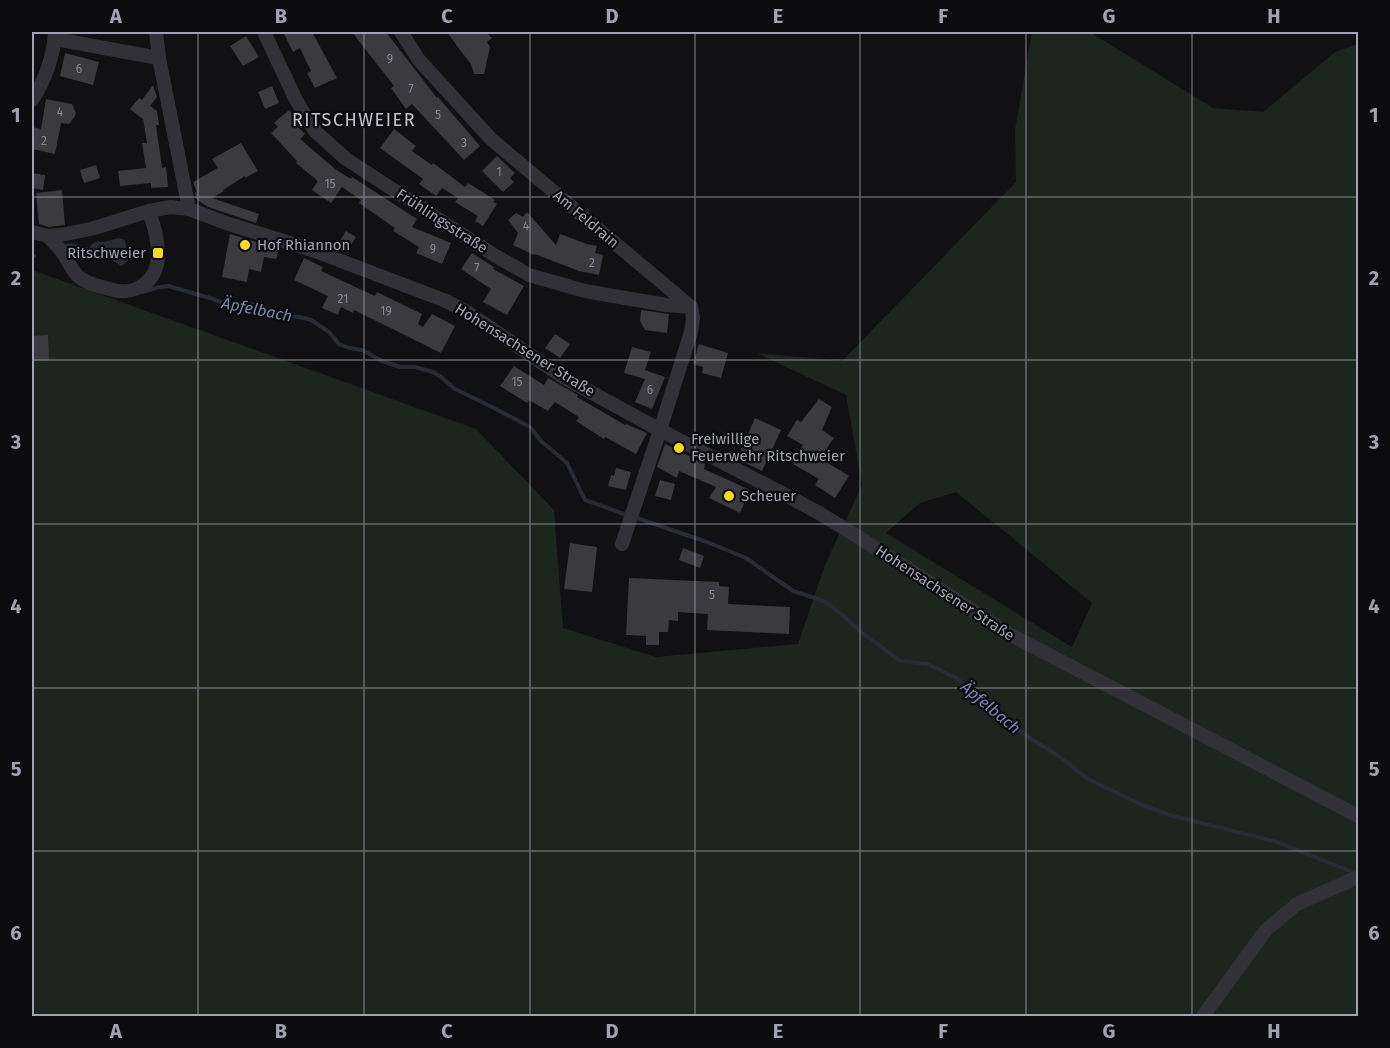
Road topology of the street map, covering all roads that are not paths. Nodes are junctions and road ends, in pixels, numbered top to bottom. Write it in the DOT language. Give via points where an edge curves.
graph roads {
  1 [pos="156,32"];
  2 [pos="264,32"];
  3 [pos="401,32"];
  4 [pos="55,35"];
  5 [pos="159,58"];
  6 [pos="32,100"];
  7 [pos="189,208"];
  8 [pos="150,213"];
  9 [pos="32,232"];
  10 [pos="48,236"];
  11 [pos="691,307"];
  12 [pos="660,430"];
  13 [pos="622,544"];
  14 [pos="1359,816"];
  15 [pos="1359,878"];
  16 [pos="1203,1017"];
  1 -- 5 [label="street"];
  2 -- 11 [label="street, Frühlingsstraße" via="316,132 346,159 484,249 529,275 585,291"];
  3 -- 11 [label="street, Am Feldrain" via="419,60 491,139"];
  4 -- 5 [label="street"];
  4 -- 6 [label="street" via="42,84"];
  5 -- 7 [label="street"];
  7 -- 8 [label="street, Hohensachsener Straße" via="171,207"];
  7 -- 12 [label="street, Hohensachsener Straße" via="446,301 563,377"];
  8 -- 10 [label="street, Hohensachsener Straße"];
  8 -- 10 [label="street" via="157,238 156,268 151,279 133,290 114,290 79,277"];
  9 -- 10 [label="street, Hohensachsener Straße"];
  11 -- 12 [label="street" via="691,332"];
  12 -- 13 [label="street"];
  12 -- 14 [label="street, Hohensachsener Straße" via="819,513 1009,634"];
  15 -- 16 [label="street" via="1296,904 1266,930"];
}
